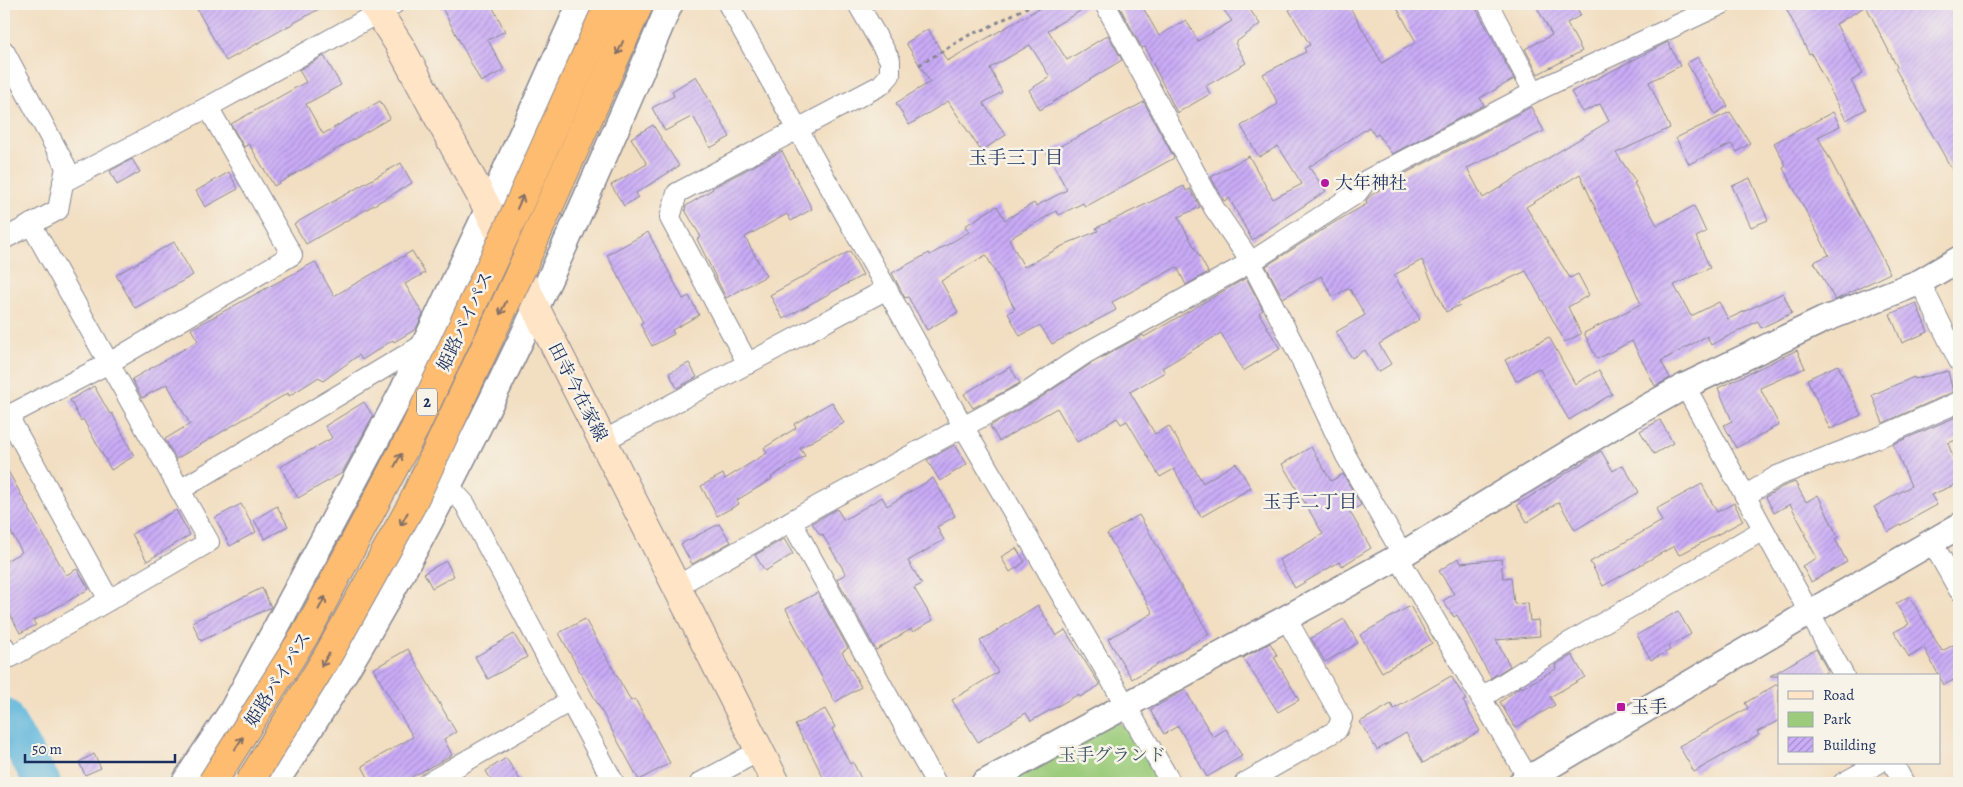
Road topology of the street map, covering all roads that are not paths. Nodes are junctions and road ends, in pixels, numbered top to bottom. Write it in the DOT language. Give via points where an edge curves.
graph roads {
  1 [pos="580,4"];
  2 [pos="609,4"];
  3 [pos="639,4"];
  4 [pos="670,4"];
  5 [pos="728,4"];
  6 [pos="858,4"];
  7 [pos="1105,4"];
  8 [pos="1488,4"];
  9 [pos="1722,4"];
  10 [pos="382,7"];
  11 [pos="4,51"];
  12 [pos="1534,92"];
  13 [pos="208,107"];
  14 [pos="798,130"];
  15 [pos="63,182"];
  16 [pos="488,209"];
  17 [pos="31,224"];
  18 [pos="4,239"];
  19 [pos="1959,259"];
  20 [pos="1251,262"];
  21 [pos="1920,282"];
  22 [pos="887,289"];
  23 [pos="536,308"];
  24 [pos="424,344"];
  25 [pos="1959,361"];
  26 [pos="109,363"];
  27 [pos="748,364"];
  28 [pos="1685,386"];
  29 [pos="1959,402"];
  30 [pos="6,417"];
  31 [pos="963,426"];
  32 [pos="603,441"];
  33 [pos="449,486"];
  34 [pos="180,490"];
  35 [pos="1745,496"];
  36 [pos="791,521"];
  37 [pos="1959,526"];
  38 [pos="1763,530"];
  39 [pos="1932,542"];
  40 [pos="1398,557"];
  41 [pos="677,586"];
  42 [pos="1959,590"];
  43 [pos="109,600"];
  44 [pos="1808,613"];
  45 [pos="1286,618"];
  46 [pos="4,646"];
  47 [pos="1843,674"];
  48 [pos="1481,698"];
  49 [pos="570,701"];
  50 [pos="1126,706"];
  51 [pos="759,751"];
  52 [pos="1877,764"];
  53 [pos="1894,764"];
  54 [pos="1527,782"];
  55 [pos="184,783"];
  56 [pos="212,783"];
  57 [pos="249,783"];
  58 [pos="275,783"];
  59 [pos="428,783"];
  60 [pos="614,783"];
  61 [pos="700,783"];
  62 [pos="776,783"];
  63 [pos="936,783"];
  64 [pos="984,783"];
  65 [pos="1171,783"];
  66 [pos="1245,783"];
  67 [pos="1843,783"];
  68 [pos="1904,783"];
  1 -- 16 [label="street"];
  56 -- 2 [label="highway, 姫路バイパス / 2, one-way, bridge" via="308,630 415,428"];
  3 -- 57 [label="highway, 姫路バイパス / 2, one-way, bridge" via="517,279 410,506 327,657"];
  4 -- 23 [label="street"];
  5 -- 14 [label="street"];
  6 -- 14 [label="street" via="890,60 890,75 881,85"];
  7 -- 20 [label="street" via="1214,208"];
  8 -- 12 [label="street"];
  9 -- 12 [label="street"];
  10 -- 13 [label="street"];
  10 -- 16 [label="main road, 田寺今在家線"];
  11 -- 15 [label="street" via="66,167"];
  12 -- 20 [label="street" via="1367,180 1357,193"];
  13 -- 15 [label="street"];
  13 -- 26 [label="street" via="292,255"];
  14 -- 22 [label="street"];
  14 -- 27 [label="street" via="677,193 670,218"];
  15 -- 17 [label="street" via="58,210"];
  16 -- 23 [label="main road, 田寺今在家線"];
  16 -- 24 [label="street"];
  17 -- 18 [label="street"];
  17 -- 26 [label="street"];
  19 -- 21 [label="street"];
  20 -- 31 [label="street" via="1086,353 1031,390"];
  20 -- 40 [label="street" via="1346,456 1399,548"];
  21 -- 25 [label="street"];
  21 -- 28 [label="street" via="1823,320"];
  22 -- 27 [label="street"];
  22 -- 31 [label="street"];
  23 -- 32 [label="main road, 田寺今在家線"];
  23 -- 33 [label="street"];
  24 -- 34 [label="street"];
  24 -- 55 [label="street" via="281,621 231,712"];
  26 -- 30 [label="street"];
  26 -- 34 [label="street"];
  27 -- 32 [label="street"];
  28 -- 35 [label="street"];
  28 -- 40 [label="street"];
  29 -- 35 [label="street" via="1777,476"];
  30 -- 43 [label="street"];
  31 -- 36 [label="street"];
  31 -- 50 [label="street"];
  32 -- 41 [label="main road, 田寺今在家線"];
  33 -- 49 [label="street" via="465,504"];
  33 -- 58 [label="street" via="369,631"];
  34 -- 43 [label="street" via="209,542"];
  35 -- 38 [label="street"];
  36 -- 41 [label="street"];
  36 -- 63 [label="street"];
  37 -- 39 [label="street"];
  38 -- 44 [label="street"];
  38 -- 48 [label="street" via="1553,652"];
  39 -- 42 [label="street"];
  39 -- 44 [label="street"];
  40 -- 45 [label="street"];
  40 -- 48 [label="street"];
  41 -- 51 [label="main road, 田寺今在家線"];
  43 -- 46 [label="street" via="11,657"];
  44 -- 47 [label="street"];
  44 -- 54 [label="street"];
  45 -- 50 [label="street"];
  45 -- 66 [label="street" via="1342,718 1337,730"];
  48 -- 54 [label="street"];
  49 -- 59 [label="street"];
  49 -- 60 [label="street"];
  50 -- 64 [label="street"];
  50 -- 65 [label="street"];
  51 -- 61 [label="street"];
  51 -- 62 [label="main road, 田寺今在家線"];
  52 -- 67 [label="street"];
  53 -- 68 [label="street"];
}
